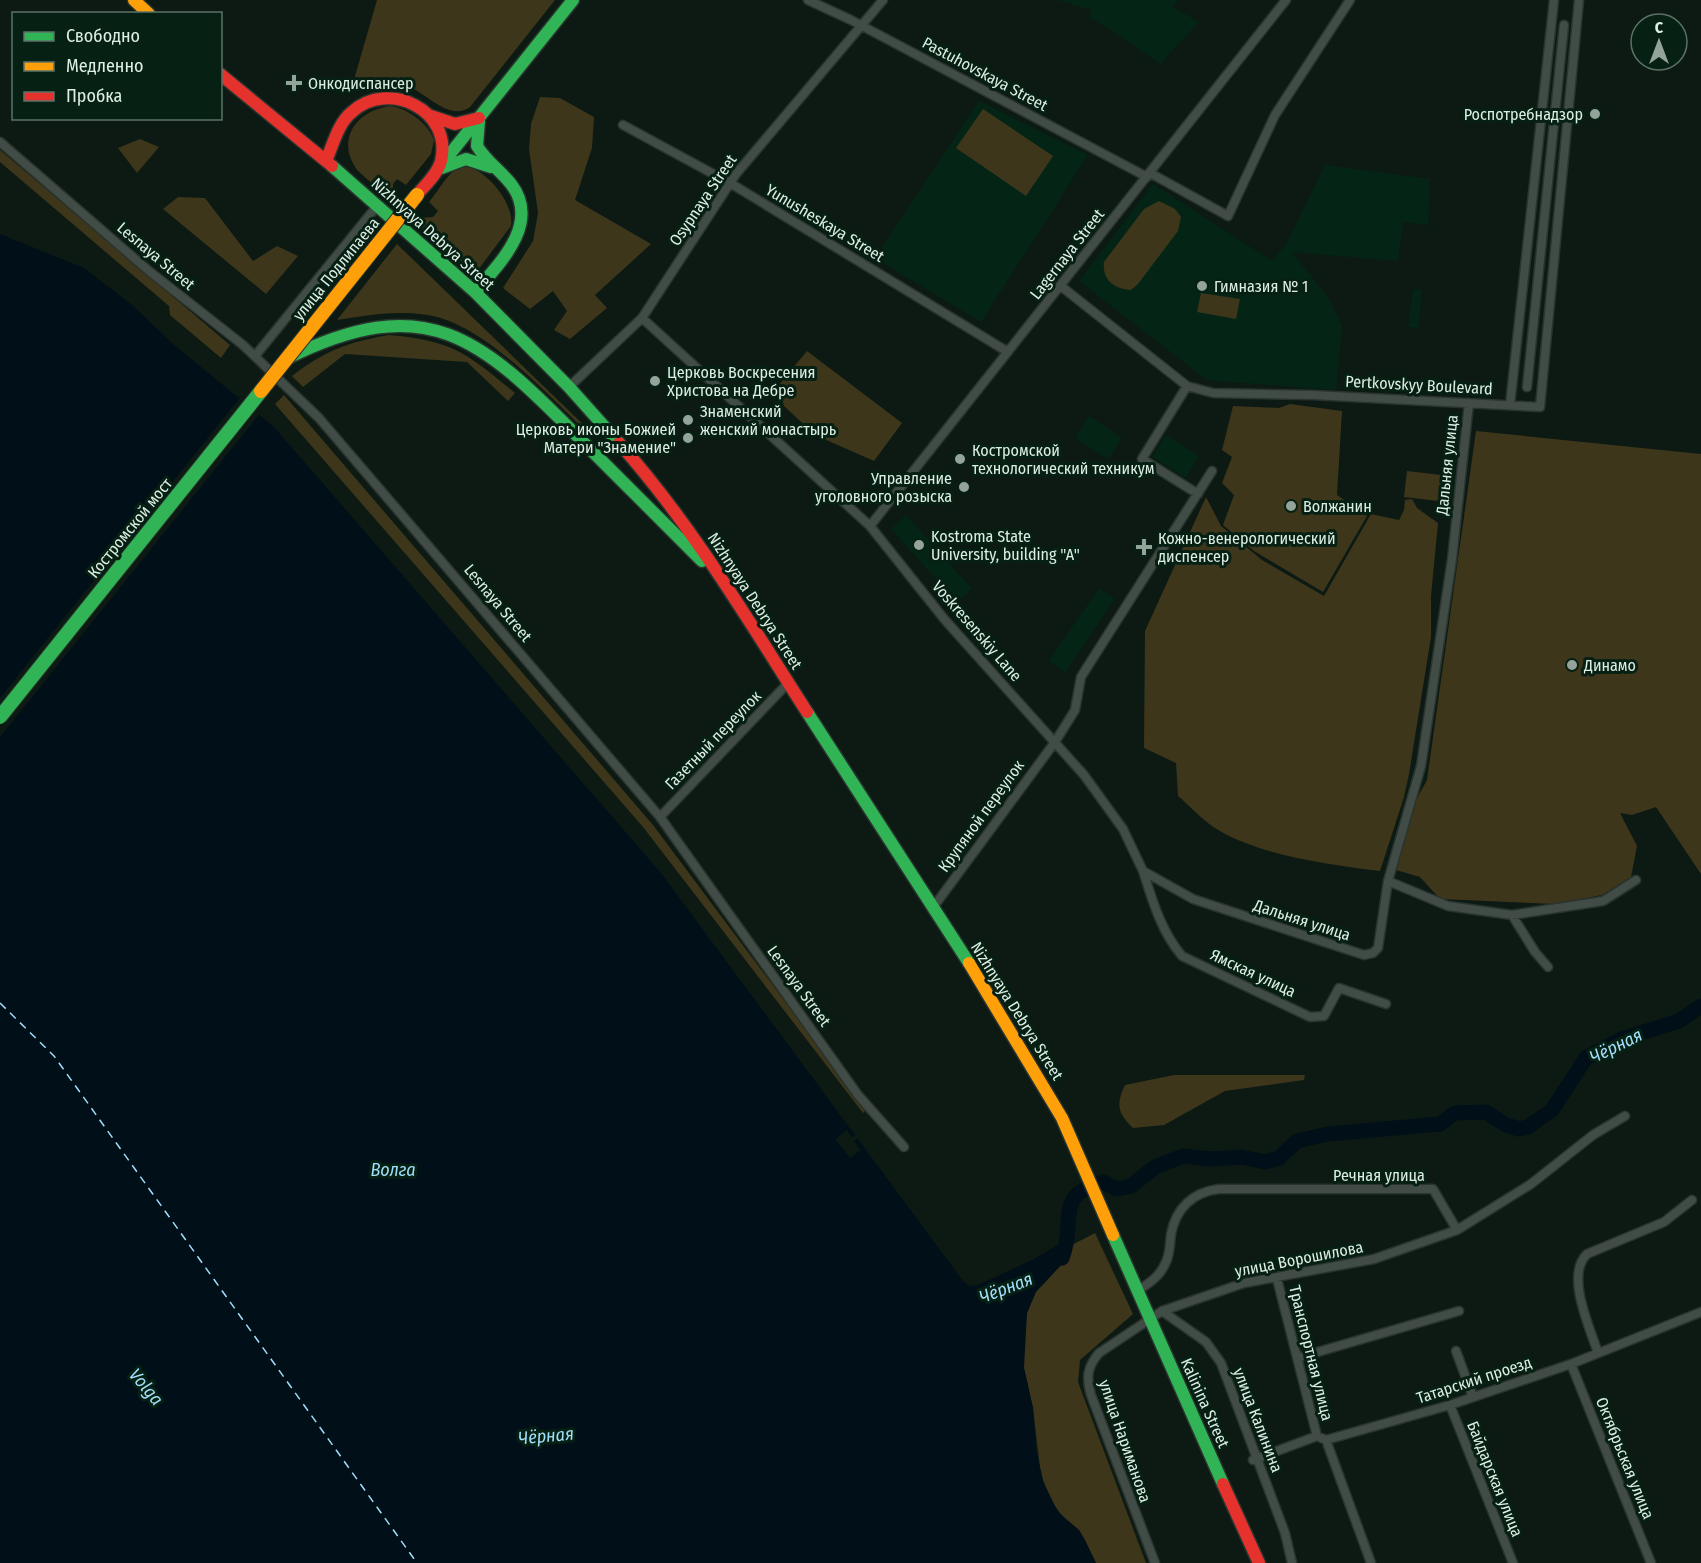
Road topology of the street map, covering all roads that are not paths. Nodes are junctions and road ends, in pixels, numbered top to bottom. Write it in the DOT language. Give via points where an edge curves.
graph roads {
  1 [pos="134,0"];
  2 [pos="573,0"];
  3 [pos="808,0"];
  4 [pos="883,0"];
  5 [pos="1286,0"];
  6 [pos="1350,0"];
  7 [pos="1554,0"];
  8 [pos="1578,0"];
  9 [pos="147,12"];
  10 [pos="1564,25"];
  11 [pos="862,26"];
  12 [pos="222,76"];
  13 [pos="431,116"];
  14 [pos="481,117"];
  15 [pos="624,125"];
  16 [pos="0,142"];
  17 [pos="326,161"];
  18 [pos="493,168"];
  19 [pos="437,171"];
  20 [pos="1148,175"];
  21 [pos="730,183"];
  22 [pos="377,206"];
  23 [pos="1062,287"];
  24 [pos="475,292"];
  25 [pos="642,318"];
  26 [pos="1008,352"];
  27 [pos="255,356"];
  28 [pos="286,359"];
  29 [pos="1187,386"];
  30 [pos="569,387"];
  31 [pos="1527,387"];
  32 [pos="1469,403"];
  33 [pos="1510,405"];
  34 [pos="1212,471"];
  35 [pos="1198,494"];
  36 [pos="870,526"];
  37 [pos="727,586"];
  38 [pos="788,683"];
  39 [pos="0,717"];
  40 [pos="1055,742"];
  41 [pos="660,817"];
  42 [pos="1143,871"];
  43 [pos="1636,880"];
  44 [pos="1388,881"];
  45 [pos="932,909"];
  46 [pos="1512,915"];
  47 [pos="1548,967"];
  48 [pos="1386,1004"];
  49 [pos="1625,1116"];
  50 [pos="904,1147"];
  51 [pos="1692,1200"];
  52 [pos="1457,1230"];
  53 [pos="1121,1256"];
  54 [pos="1277,1278"];
  55 [pos="1136,1292"];
  56 [pos="1162,1311"];
  57 [pos="1459,1311"];
  58 [pos="1701,1312"];
  59 [pos="1149,1320"];
  60 [pos="1456,1352"];
  61 [pos="1598,1353"];
  62 [pos="1297,1358"];
  63 [pos="1571,1364"];
  64 [pos="1473,1397"];
  65 [pos="1449,1405"];
  66 [pos="1317,1436"];
  67 [pos="1326,1440"];
  68 [pos="1255,1459"];
  69 [pos="1155,1563"];
  70 [pos="1259,1563"];
  71 [pos="1292,1563"];
  72 [pos="1371,1563"];
  73 [pos="1513,1563"];
  74 [pos="1651,1563"];
  1 -- 9 [label="main road"];
  2 -- 14 [label="main road, улица Подлипаева"];
  3 -- 11 [label="street, Pastuhovskaya Street"];
  4 -- 11 [label="street, Osypnaya Street"];
  5 -- 20 [label="street, Lagernaya Street"];
  6 -- 20 [label="street, Pastuhovskaya Street" via="1275,115 1228,216"];
  7 -- 33 [label="street, Pertkovskyy Boulevard"];
  8 -- 33 [label="street" via="1540,407"];
  10 -- 31 [label="street"];
  11 -- 20 [label="street, Pastuhovskaya Street"];
  11 -- 21 [label="street, Osypnaya Street"];
  12 -- 17 [label="main road, Nizhnyaya Debrya Street"];
  13 -- 14 [label="main road" via="457,125"];
  13 -- 17 [label="main road" via="410,101 398,98 366,102 346,117"];
  13 -- 19 [label="main road" via="443,137"];
  14 -- 18 [label="main road" via="477,146"];
  14 -- 19 [label="main road, улица Подлипаева"];
  15 -- 21 [label="street, Yunusheskaya Street"];
  16 -- 27 [label="street, Lesnaya Street" via="149,271"];
  17 -- 22 [label="main road, Nizhnyaya Debrya Street"];
  18 -- 19 [label="main road" via="466,159"];
  18 -- 24 [label="main road" via="517,192 523,209 522,225"];
  19 -- 28 [label="main road, улица Подлипаева, bridge"];
  20 -- 23 [label="street, Lagernaya Street"];
  21 -- 25 [label="street, Osypnaya Street"];
  21 -- 26 [label="street, Yunusheskaya Street"];
  22 -- 24 [label="main road, Nizhnyaya Debrya Street"];
  22 -- 27 [label="street"];
  23 -- 26 [label="street, Lagernaya Street"];
  23 -- 29 [label="street, Pertkovskyy Boulevard"];
  24 -- 30 [label="main road, Nizhnyaya Debrya Street"];
  25 -- 30 [label="street, Osypnaya Street"];
  25 -- 36 [label="street, Voskresenskiy Lane"];
  26 -- 36 [label="street, Lagernaya Street"];
  27 -- 41 [label="street, Lesnaya Street" via="324,424"];
  28 -- 37 [label="main road" via="340,333 370,326 402,324 432,328 477,346 542,402"];
  28 -- 39 [label="main road, Костромской мост, bridge"];
  29 -- 32 [label="street, Pertkovskyy Boulevard" via="1213,393"];
  29 -- 35 [label="street" via="1142,459"];
  30 -- 37 [label="main road, Nizhnyaya Debrya Street" via="651,479"];
  32 -- 33 [label="street, Pertkovskyy Boulevard"];
  32 -- 44 [label="street, Дальняя улица" via="1452,559 1421,766"];
  34 -- 35 [label="street"];
  35 -- 40 [label="street" via="1081,677 1075,710"];
  36 -- 40 [label="street, Voskresenskiy Lane" via="945,620"];
  37 -- 38 [label="main road, Nizhnyaya Debrya Street"];
  38 -- 41 [label="street, Газетный переулок"];
  38 -- 45 [label="main road, Nizhnyaya Debrya Street"];
  40 -- 42 [label="street" via="1123,829"];
  40 -- 45 [label="street, Крупяной переулок"];
  41 -- 50 [label="street, Lesnaya Street" via="858,1095"];
  42 -- 44 [label="street, Дальняя улица" via="1193,899 1364,954 1378,948"];
  42 -- 48 [label="street, Ямская улица" via="1160,922 1182,956 1310,1017 1324,1016 1340,988"];
  43 -- 46 [label="street" via="1603,901"];
  44 -- 46 [label="street" via="1448,906"];
  45 -- 53 [label="main road, Nizhnyaya Debrya Street" via="970,964 1062,1118"];
  46 -- 47 [label="street"];
  49 -- 52 [label="street" via="1593,1135 1531,1185"];
  51 -- 61 [label="street" via="1664,1222 1587,1254 1580,1261 1577,1270 1582,1306"];
  52 -- 54 [label="street, улица Ворошилова" via="1374,1259"];
  52 -- 55 [label="street, Речная улица" via="1433,1189 1201,1191 1179,1210 1167,1261 1158,1277"];
  53 -- 55 [label="main road, Kalinina Street"];
  54 -- 56 [label="street, улица Ворошилова" via="1244,1283"];
  54 -- 62 [label="street, Транспортная улица"];
  55 -- 59 [label="main road, Kalinina Street"];
  56 -- 59 [label="street, улица Ворошилова"];
  56 -- 68 [label="street, улица Калинина" via="1206,1342 1221,1363"];
  57 -- 62 [label="street"];
  58 -- 61 [label="street, Татарский проезд"];
  59 -- 69 [label="street, улица Нариманова" via="1099,1353 1086,1379"];
  59 -- 70 [label="main road, Kalinina Street"];
  60 -- 64 [label="street"];
  61 -- 63 [label="street, Татарский проезд"];
  62 -- 66 [label="street, Транспортная улица"];
  63 -- 64 [label="street, Татарский проезд"];
  63 -- 74 [label="street, Октябрьская улица"];
  64 -- 65 [label="street, Татарский проезд"];
  65 -- 67 [label="street, Татарский проезд"];
  65 -- 73 [label="street, Байдарская улица"];
  66 -- 67 [label="street"];
  66 -- 68 [label="street"];
  67 -- 72 [label="street, Транспортная улица"];
  68 -- 71 [label="street, улица Калинина" via="1285,1533"];
}
